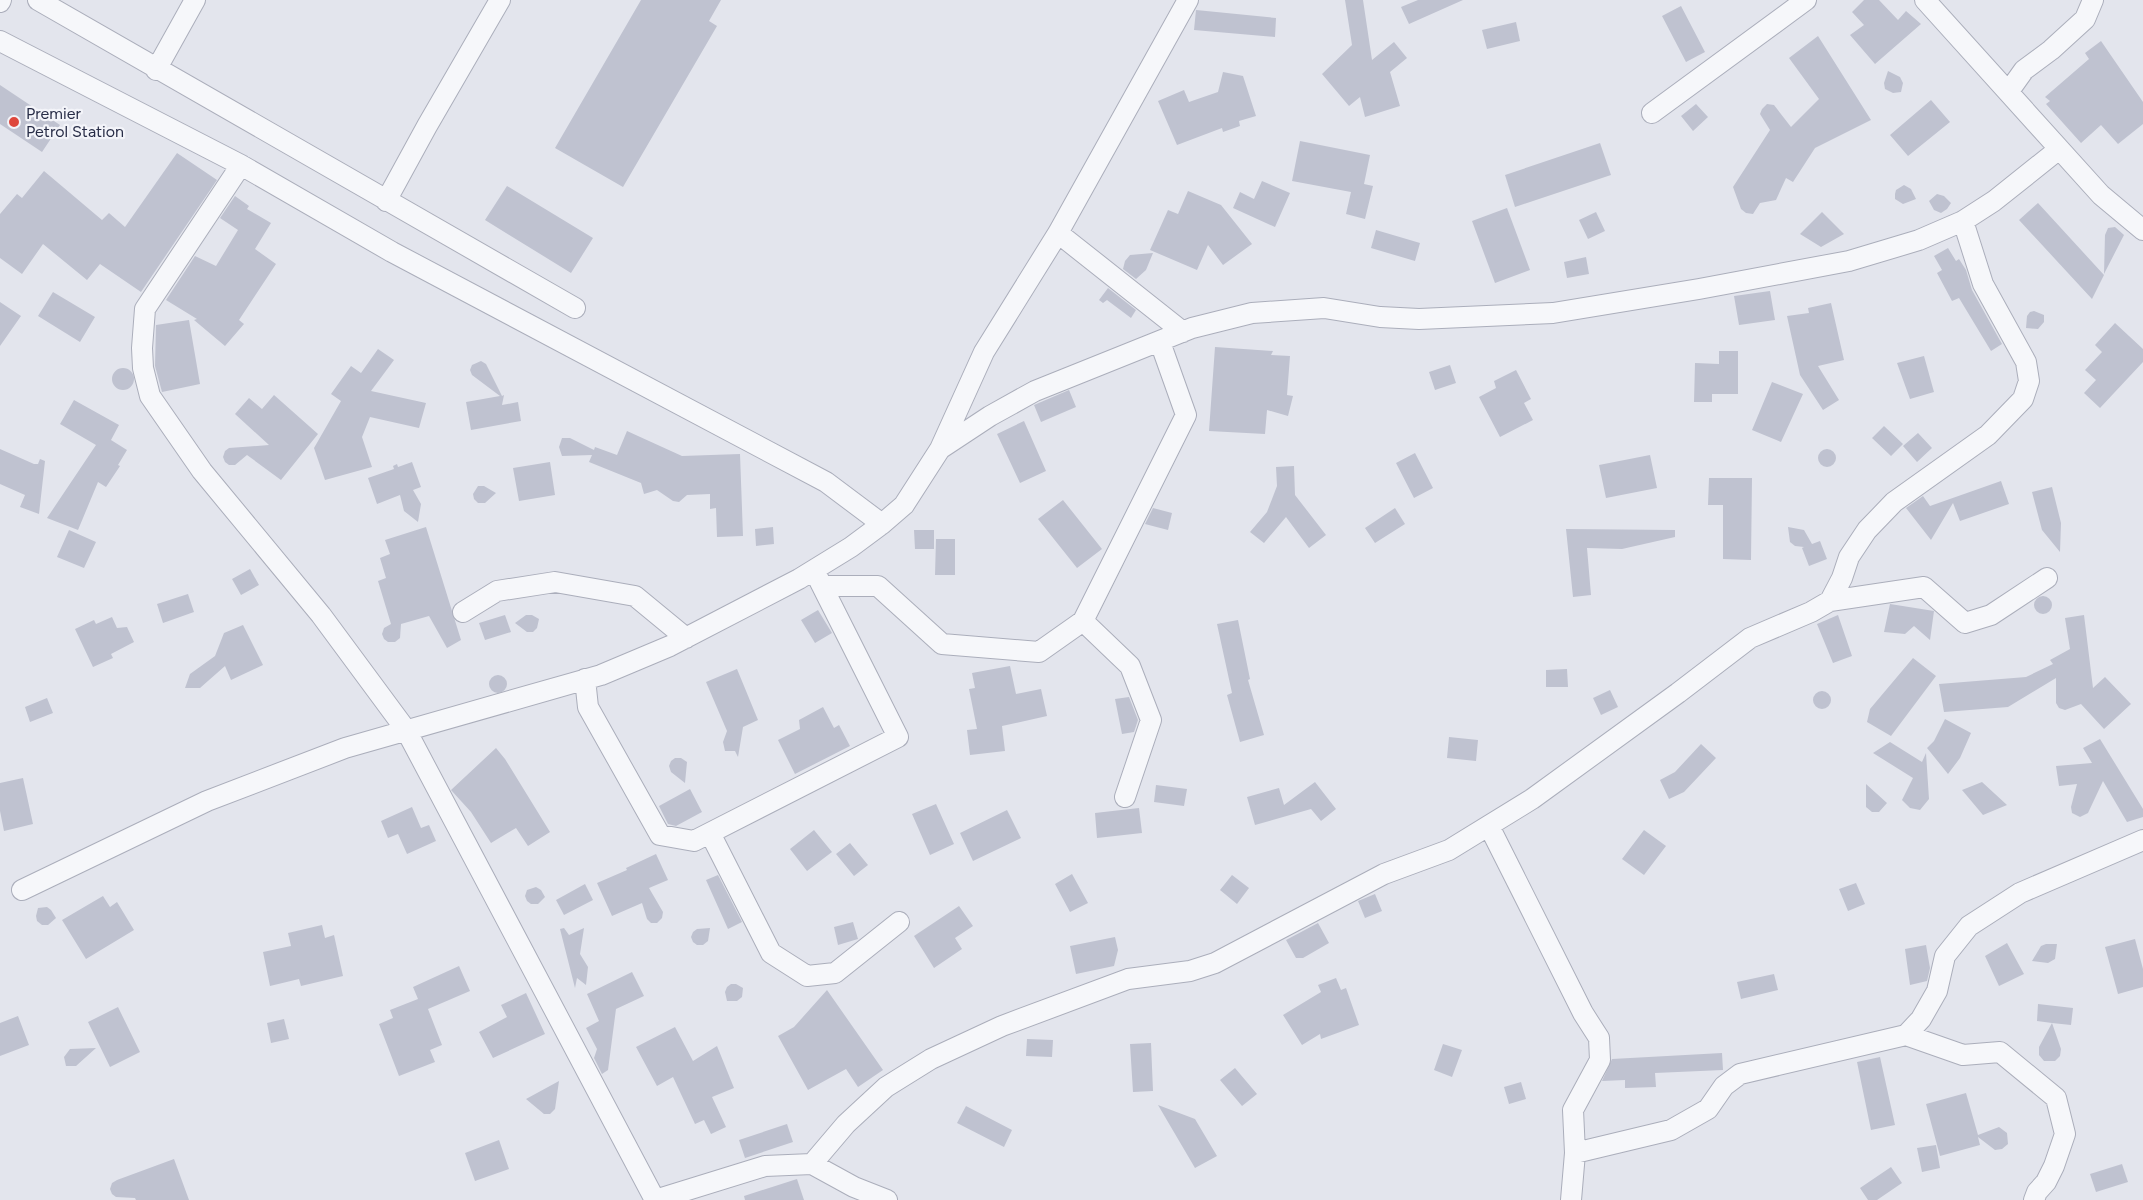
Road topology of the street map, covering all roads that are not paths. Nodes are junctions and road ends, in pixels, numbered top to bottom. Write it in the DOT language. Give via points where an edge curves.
graph roads {
  1 [pos="38,0"];
  2 [pos="195,0"];
  3 [pos="500,0"];
  4 [pos="1188,0"];
  5 [pos="1806,0"];
  6 [pos="1925,0"];
  7 [pos="2093,0"];
  8 [pos="0,41"];
  9 [pos="156,70"];
  10 [pos="2008,91"];
  11 [pos="1652,113"];
  12 [pos="2058,150"];
  13 [pos="241,165"];
  14 [pos="386,201"];
  15 [pos="1963,221"];
  16 [pos="2143,230"];
  17 [pos="1058,233"];
  18 [pos="575,308"];
  19 [pos="1183,332"];
  20 [pos="1160,342"];
  21 [pos="940,449"];
  22 [pos="882,524"];
  23 [pos="818,578"];
  24 [pos="2047,578"];
  25 [pos="1830,601"];
  26 [pos="463,612"];
  27 [pos="1083,621"];
  28 [pos="686,638"];
  29 [pos="585,679"];
  30 [pos="406,730"];
  31 [pos="1125,797"];
  32 [pos="1489,826"];
  33 [pos="710,833"];
  34 [pos="2143,840"];
  35 [pos="22,890"];
  36 [pos="899,922"];
  37 [pos="1906,1035"];
  38 [pos="1575,1153"];
  39 [pos="812,1164"];
  40 [pos="655,1200"];
  41 [pos="887,1200"];
  42 [pos="1571,1200"];
  43 [pos="2034,1200"];
  1 -- 9 [label="street"];
  2 -- 9 [label="street"];
  3 -- 14 [label="street"];
  4 -- 17 [label="street"];
  5 -- 11 [label="street"];
  6 -- 10 [label="street"];
  7 -- 10 [label="street" via="2085,19 2024,70"];
  8 -- 13 [label="street"];
  9 -- 14 [label="street"];
  10 -- 12 [label="street"];
  12 -- 15 [label="street"];
  12 -- 16 [label="street" via="2101,195"];
  13 -- 22 [label="street" via="392,252 826,482"];
  13 -- 30 [label="street" via="145,309 143,368 150,396 202,471 321,615"];
  14 -- 18 [label="street"];
  15 -- 19 [label="street" via="1918,240 1849,261 1553,313 1419,319 1324,309 1252,313"];
  15 -- 25 [label="street" via="1983,284 2026,362 2030,381 2023,399 1988,435 1894,502 1867,530 1849,557"];
  17 -- 19 [label="street"];
  17 -- 21 [label="street" via="984,352"];
  19 -- 20 [label="street"];
  20 -- 21 [label="street" via="1035,391"];
  20 -- 27 [label="street" via="1186,415"];
  21 -- 22 [label="street" via="904,505"];
  22 -- 23 [label="street"];
  23 -- 27 [label="street" via="878,586 942,644 1038,651"];
  23 -- 28 [label="street"];
  23 -- 33 [label="street" via="898,737"];
  24 -- 25 [label="street" via="1991,615 1965,623 1924,587"];
  25 -- 32 [label="street" via="1750,638 1532,799"];
  26 -- 28 [label="street" via="497,591 555,582 635,596"];
  27 -- 31 [label="street" via="1130,666 1151,720"];
  28 -- 29 [label="street"];
  29 -- 30 [label="street"];
  29 -- 33 [label="street" via="588,707 660,835 694,841"];
  30 -- 35 [label="street" via="345,748 207,801"];
  30 -- 40 [label="street"];
  32 -- 38 [label="street" via="1599,1038 1600,1060 1573,1110"];
  32 -- 39 [label="street" via="1449,850 1384,874 1215,963 1190,971 1128,979 1002,1026 932,1059 886,1087 846,1124"];
  33 -- 36 [label="street" via="771,954 807,975 835,973"];
  34 -- 37 [label="street" via="2020,893 1969,926 1945,956 1937,991 1921,1019"];
  37 -- 38 [label="street" via="1740,1074 1724,1086 1708,1109 1671,1130"];
  37 -- 43 [label="street" via="1963,1055 2000,1052 2056,1098 2065,1134 2054,1166"];
  38 -- 42 [label="street"];
  39 -- 40 [label="street" via="765,1166"];
  39 -- 41 [label="street" via="854,1188"];
}
